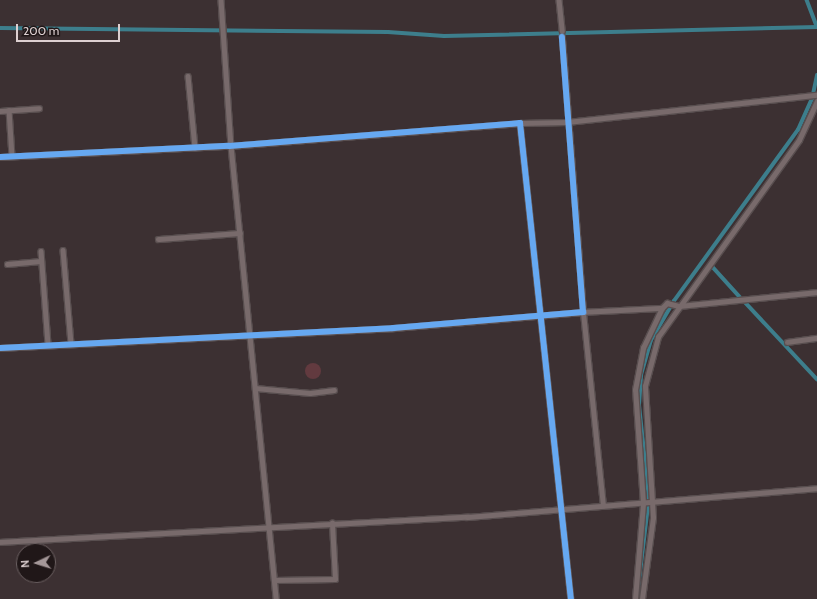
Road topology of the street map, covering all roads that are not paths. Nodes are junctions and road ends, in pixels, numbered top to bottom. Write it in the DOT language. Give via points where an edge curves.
graph roads {
  1 [pos="221,0"];
  2 [pos="559,0"];
  3 [pos="562,31"];
  4 [pos="562,37"];
  5 [pos="188,76"];
  6 [pos="817,95"];
  7 [pos="817,101"];
  8 [pos="39,108"];
  9 [pos="9,110"];
  10 [pos="0,111"];
  11 [pos="567,122"];
  12 [pos="520,123"];
  13 [pos="231,143"];
  14 [pos="195,148"];
  15 [pos="12,156"];
  16 [pos="0,157"];
  17 [pos="240,233"];
  18 [pos="158,239"];
  19 [pos="63,250"];
  20 [pos="41,251"];
  21 [pos="41,261"];
  22 [pos="7,264"];
  23 [pos="817,292"];
  24 [pos="674,305"];
  25 [pos="662,308"];
  26 [pos="583,312"];
  27 [pos="542,316"];
  28 [pos="250,334"];
  29 [pos="817,338"];
  30 [pos="787,342"];
  31 [pos="71,344"];
  32 [pos="48,345"];
  33 [pos="0,348"];
  34 [pos="255,388"];
  35 [pos="334,390"];
  36 [pos="817,488"];
  37 [pos="653,501"];
  38 [pos="643,503"];
  39 [pos="602,506"];
  40 [pos="561,509"];
  41 [pos="332,523"];
  42 [pos="269,526"];
  43 [pos="0,542"];
  44 [pos="274,580"];
  45 [pos="276,599"];
  46 [pos="571,599"];
  47 [pos="635,599"];
  48 [pos="642,599"];
  1 -- 13 [label="street"];
  2 -- 3 [label="street"];
  4 -- 11 [label="street"];
  5 -- 14 [label="street"];
  6 -- 11 [label="street"];
  7 -- 24 [label="street" via="799,140"];
  8 -- 9 [label="street"];
  9 -- 10 [label="street"];
  9 -- 15 [label="street"];
  11 -- 12 [label="street"];
  11 -- 26 [label="street"];
  12 -- 13 [label="street"];
  12 -- 27 [label="street"];
  13 -- 14 [label="street"];
  13 -- 17 [label="street"];
  14 -- 15 [label="street"];
  15 -- 16 [label="street"];
  17 -- 18 [label="street"];
  17 -- 28 [label="street"];
  19 -- 31 [label="street"];
  20 -- 21 [label="street"];
  21 -- 22 [label="street"];
  21 -- 32 [label="street"];
  23 -- 24 [label="street"];
  24 -- 25 [label="street"];
  24 -- 37 [label="street" via="658,337 645,386"];
  25 -- 26 [label="street"];
  25 -- 38 [label="street" via="643,348 635,390"];
  26 -- 27 [label="street"];
  26 -- 39 [label="street"];
  27 -- 28 [label="street" via="393,328"];
  27 -- 40 [label="street"];
  28 -- 31 [label="street"];
  28 -- 34 [label="street"];
  29 -- 30 [label="street"];
  31 -- 32 [label="street"];
  32 -- 33 [label="street"];
  34 -- 35 [label="street" via="310,393"];
  34 -- 42 [label="street"];
  36 -- 37 [label="street"];
  37 -- 38 [label="street"];
  37 -- 48 [label="street"];
  38 -- 39 [label="street"];
  38 -- 47 [label="street"];
  39 -- 40 [label="street"];
  40 -- 41 [label="street"];
  40 -- 46 [label="street"];
  41 -- 42 [label="street"];
  41 -- 44 [label="street" via="335,579"];
  42 -- 43 [label="street"];
  42 -- 44 [label="street"];
  44 -- 45 [label="street"];
}
